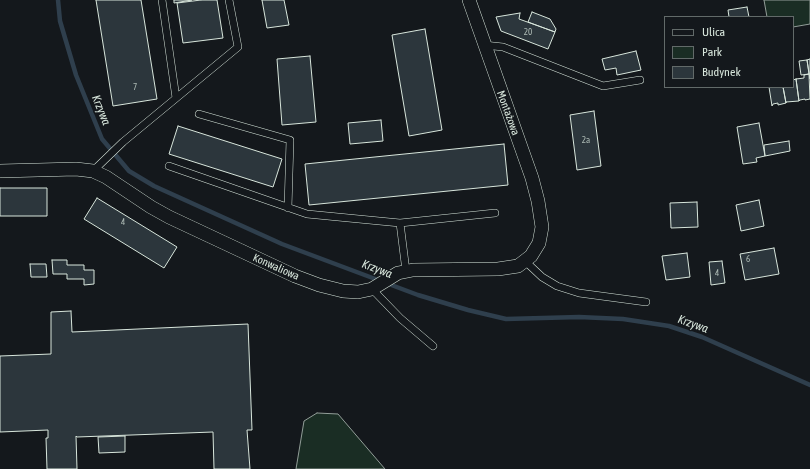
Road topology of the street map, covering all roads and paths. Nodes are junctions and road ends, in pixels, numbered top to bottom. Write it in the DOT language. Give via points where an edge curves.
graph roads {
  1 [pos="162,0"];
  2 [pos="229,0"];
  3 [pos="469,0"];
  4 [pos="484,45"];
  5 [pos="640,80"];
  6 [pos="176,98"];
  7 [pos="199,114"];
  8 [pos="169,166"];
  9 [pos="92,170"];
  10 [pos="0,171"];
  11 [pos="288,208"];
  12 [pos="495,213"];
  13 [pos="400,223"];
  14 [pos="525,261"];
  15 [pos="402,272"];
  16 [pos="372,289"];
  17 [pos="646,302"];
  18 [pos="433,346"];
  1 -- 6 [label="lane"];
  2 -- 6 [label="lane" via="238,47"];
  3 -- 4 [label="street, Montażowa"];
  4 -- 5 [label="lane" via="502,47 603,86"];
  4 -- 14 [label="street, Montażowa" via="538,201 542,227 539,243"];
  6 -- 9 [label="lane"];
  7 -- 11 [label="lane" via="290,140"];
  8 -- 11 [label="lane"];
  9 -- 10 [label="street, Konwaliowa"];
  9 -- 16 [label="street, Konwaliowa" via="151,207 295,276 343,291 358,292"];
  11 -- 13 [label="lane" via="307,214"];
  12 -- 13 [label="lane"];
  13 -- 15 [label="lane"];
  14 -- 15 [label="street, Konwaliowa" via="518,266 498,269 430,269"];
  14 -- 17 [label="lane" via="542,277 557,286 579,293"];
  15 -- 16 [label="street, Konwaliowa"];
  16 -- 18 [label="lane" via="400,318"];
}
